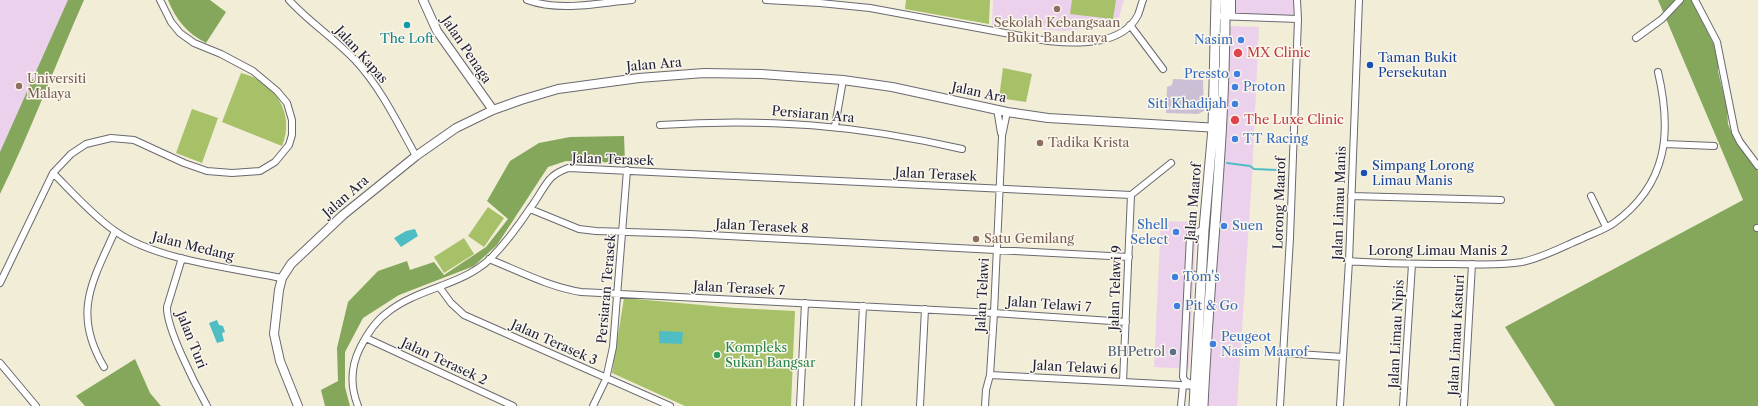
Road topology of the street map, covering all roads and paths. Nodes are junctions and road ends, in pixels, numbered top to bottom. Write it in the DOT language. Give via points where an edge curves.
graph roads {
  1 [pos="160,0"];
  2 [pos="289,0"];
  3 [pos="423,0"];
  4 [pos="527,0"];
  5 [pos="632,0"];
  6 [pos="766,0"];
  7 [pos="1143,0"];
  8 [pos="1216,0"];
  9 [pos="1225,0"];
  10 [pos="1232,0"];
  11 [pos="1297,0"];
  12 [pos="1359,0"];
  13 [pos="1680,0"];
  14 [pos="1696,0"];
  15 [pos="1224,16"];
  16 [pos="1298,19"];
  17 [pos="1130,25"];
  18 [pos="1636,38"];
  19 [pos="1163,69"];
  20 [pos="1658,72"];
  21 [pos="843,80"];
  22 [pos="997,109"];
  23 [pos="493,110"];
  24 [pos="1007,112"];
  25 [pos="660,125"];
  26 [pos="835,126"];
  27 [pos="1217,128"];
  28 [pos="1002,136"];
  29 [pos="1665,144"];
  30 [pos="1714,146"];
  31 [pos="962,149"];
  32 [pos="416,156"];
  33 [pos="1171,163"];
  34 [pos="1758,166"];
  35 [pos="627,170"];
  36 [pos="53,173"];
  37 [pos="999,189"];
  38 [pos="1131,195"];
  39 [pos="1351,196"];
  40 [pos="1591,196"];
  41 [pos="1502,200"];
  42 [pos="530,209"];
  43 [pos="1606,227"];
  44 [pos="1204,229"];
  45 [pos="115,231"];
  46 [pos="622,232"];
  47 [pos="997,250"];
  48 [pos="1129,257"];
  49 [pos="182,258"];
  50 [pos="490,259"];
  51 [pos="1349,262"];
  52 [pos="1412,264"];
  53 [pos="1472,264"];
  54 [pos="1188,271"];
  55 [pos="282,278"];
  56 [pos="1201,280"];
  57 [pos="0,283"];
  58 [pos="440,288"];
  59 [pos="618,294"];
  60 [pos="805,304"];
  61 [pos="863,306"];
  62 [pos="925,309"];
  63 [pos="994,313"];
  64 [pos="1126,322"];
  65 [pos="366,338"];
  66 [pos="1283,353"];
  67 [pos="1343,357"];
  68 [pos="0,363"];
  69 [pos="104,367"];
  70 [pos="990,375"];
  71 [pos="1183,377"];
  72 [pos="606,379"];
  73 [pos="1123,382"];
  74 [pos="1159,384"];
  75 [pos="1183,385"];
  76 [pos="1199,386"];
  77 [pos="36,406"];
  78 [pos="207,406"];
  79 [pos="298,406"];
  80 [pos="358,406"];
  81 [pos="513,406"];
  82 [pos="593,406"];
  83 [pos="670,406"];
  84 [pos="800,406"];
  85 [pos="858,406"];
  86 [pos="920,406"];
  87 [pos="985,406"];
  88 [pos="1181,406"];
  89 [pos="1194,406"];
  90 [pos="1203,406"];
  91 [pos="1280,406"];
  92 [pos="1340,406"];
  93 [pos="1403,406"];
  94 [pos="1464,406"];
  1 -- 36 [label="street" via="180,33 194,43 253,71 277,90 287,103 292,120 289,145 275,162 260,171 232,173 207,172 134,140 111,138 78,148"];
  2 -- 32 [label="street, Jalan Kapas" via="330,36 375,83"];
  3 -- 23 [label="street, Jalan Penaga" via="437,31"];
  4 -- 5 [label="street" via="563,6"];
  6 -- 17 [label="street" via="870,8 1071,44 1096,42 1115,36"];
  7 -- 17 [label="street" via="1138,15"];
  8 -- 15 [label="main road, Jalan Maarof"];
  9 -- 15 [label="main road, Jalan Maarof"];
  10 -- 15 [label="street, Jalan Maarof"];
  11 -- 16 [label="street, Lorong Maarof"];
  12 -- 39 [label="street, Jalan Limau Manis"];
  13 -- 18 [label="street" via="1662,20"];
  14 -- 34 [label="street" via="1717,42 1735,132"];
  15 -- 16 [label="street"];
  15 -- 27 [label="main road, Jalan Maarof"];
  16 -- 66 [label="street, Lorong Maarof" via="1291,225"];
  17 -- 19 [label="street"];
  20 -- 29 [label="street, Lorong Limau Manis 2" via="1664,98"];
  21 -- 22 [label="street, Jalan Ara" via="892,87"];
  21 -- 23 [label="street, Jalan Ara" via="704,73 639,78 558,89"];
  21 -- 26 [label="street, Persiaran Ara"];
  22 -- 24 [label="street, Jalan Ara"];
  22 -- 28 [label="street, Jalan Telawi"];
  23 -- 32 [label="street, Jalan Ara" via="456,128"];
  24 -- 27 [label="street, Jalan Ara" via="1072,120"];
  24 -- 28 [label="street, Jalan Telawi"];
  25 -- 26 [label="street, Persiaran Ara" via="748,121"];
  26 -- 31 [label="street, Persiaran Ara" via="885,133"];
  27 -- 44 [label="main road, Jalan Maarof"];
  27 -- 76 [label="main road, Jalan Maarof" via="1209,296"];
  28 -- 37 [label="street, Jalan Telawi"];
  29 -- 30 [label="street"];
  29 -- 43 [label="street, Lorong Limau Manis 2" via="1650,188 1635,205"];
  32 -- 55 [label="street, Jalan Ara" via="343,215 291,264"];
  33 -- 38 [label="street"];
  35 -- 37 [label="street, Jalan Terasek"];
  35 -- 42 [label="street, Jalan Terasek" via="568,168 560,171 550,179"];
  35 -- 46 [label="street, Persiaran Terasek"];
  36 -- 45 [label="street, Jalan Medang"];
  36 -- 57 [label="street"];
  37 -- 38 [label="street"];
  37 -- 47 [label="street, Jalan Telawi"];
  38 -- 48 [label="street, Jalan Telawi 9"];
  39 -- 41 [label="street"];
  39 -- 51 [label="street, Jalan Limau Manis"];
  40 -- 43 [label="street"];
  42 -- 46 [label="street, Jalan Terasek 8" via="579,229"];
  42 -- 50 [label="street, Jalan Terasek"];
  43 -- 53 [label="street, Lorong Limau Manis 2" via="1522,262"];
  44 -- 54 [label="street" via="1190,236"];
  44 -- 56 [label="main road, Jalan Maarof"];
  45 -- 49 [label="street, Jalan Medang" via="132,241"];
  45 -- 69 [label="street" via="93,281 87,304 90,340"];
  46 -- 47 [label="street, Jalan Terasek 8"];
  46 -- 59 [label="street, Persiaran Terasek"];
  47 -- 48 [label="street, Jalan Terasek 8"];
  47 -- 63 [label="street, Jalan Telawi"];
  48 -- 64 [label="street, Jalan Telawi 9"];
  49 -- 55 [label="street, Jalan Medang"];
  49 -- 78 [label="street, Jalan Turi" via="167,313 171,330"];
  50 -- 58 [label="street, Jalan Terasek" via="476,270"];
  50 -- 59 [label="street, Jalan Terasek 7" via="567,290"];
  51 -- 52 [label="street, Lorong Limau Manis 2"];
  51 -- 67 [label="street, Jalan Limau Manis"];
  52 -- 53 [label="street, Lorong Limau Manis 2"];
  52 -- 93 [label="street, Jalan Limau Nipis"];
  53 -- 94 [label="street, Jalan Limau Kasturi"];
  54 -- 56 [label="street"];
  54 -- 71 [label="street"];
  55 -- 79 [label="street, Jalan Ara" via="275,324 275,343 290,390"];
  56 -- 76 [label="main road, Jalan Maarof"];
  58 -- 65 [label="street, Jalan Terasek" via="408,300 387,312"];
  58 -- 72 [label="street, Jalan Terasek 3" via="464,315"];
  59 -- 60 [label="street, Jalan Terasek 7"];
  59 -- 72 [label="street, Persiaran Terasek" via="613,347"];
  60 -- 61 [label="street, Jalan Terasek 7"];
  60 -- 84 [label="street"];
  61 -- 62 [label="street, Jalan Terasek 7"];
  61 -- 85 [label="street"];
  62 -- 63 [label="street, Jalan Terasek 7"];
  62 -- 86 [label="street"];
  63 -- 64 [label="street, Jalan Telawi 7"];
  63 -- 70 [label="street, Jalan Telawi"];
  64 -- 73 [label="street, Jalan Telawi 9"];
  65 -- 80 [label="street, Jalan Terasek" via="354,359 352,372 354,398"];
  65 -- 81 [label="street, Jalan Terasek 2"];
  66 -- 67 [label="street"];
  66 -- 91 [label="street, Lorong Maarof"];
  67 -- 92 [label="street, Jalan Limau Manis"];
  68 -- 77 [label="street"];
  70 -- 73 [label="street, Jalan Telawi 6"];
  70 -- 87 [label="street, Jalan Telawi"];
  71 -- 74 [label="street, Jalan Telawi 6" via="1180,381"];
  71 -- 76 [label="street" via="1185,381"];
  72 -- 82 [label="street, Persiaran Terasek"];
  72 -- 83 [label="street, Jalan Terasek 3"];
  73 -- 74 [label="street, Jalan Telawi 6"];
  74 -- 75 [label="street, Jalan Telawi 6"];
  75 -- 76 [label="street, Jalan Telawi 6"];
  75 -- 88 [label="street"];
  76 -- 89 [label="main road, Jalan Maarof"];
  76 -- 90 [label="main road, Jalan Maarof"];
}
